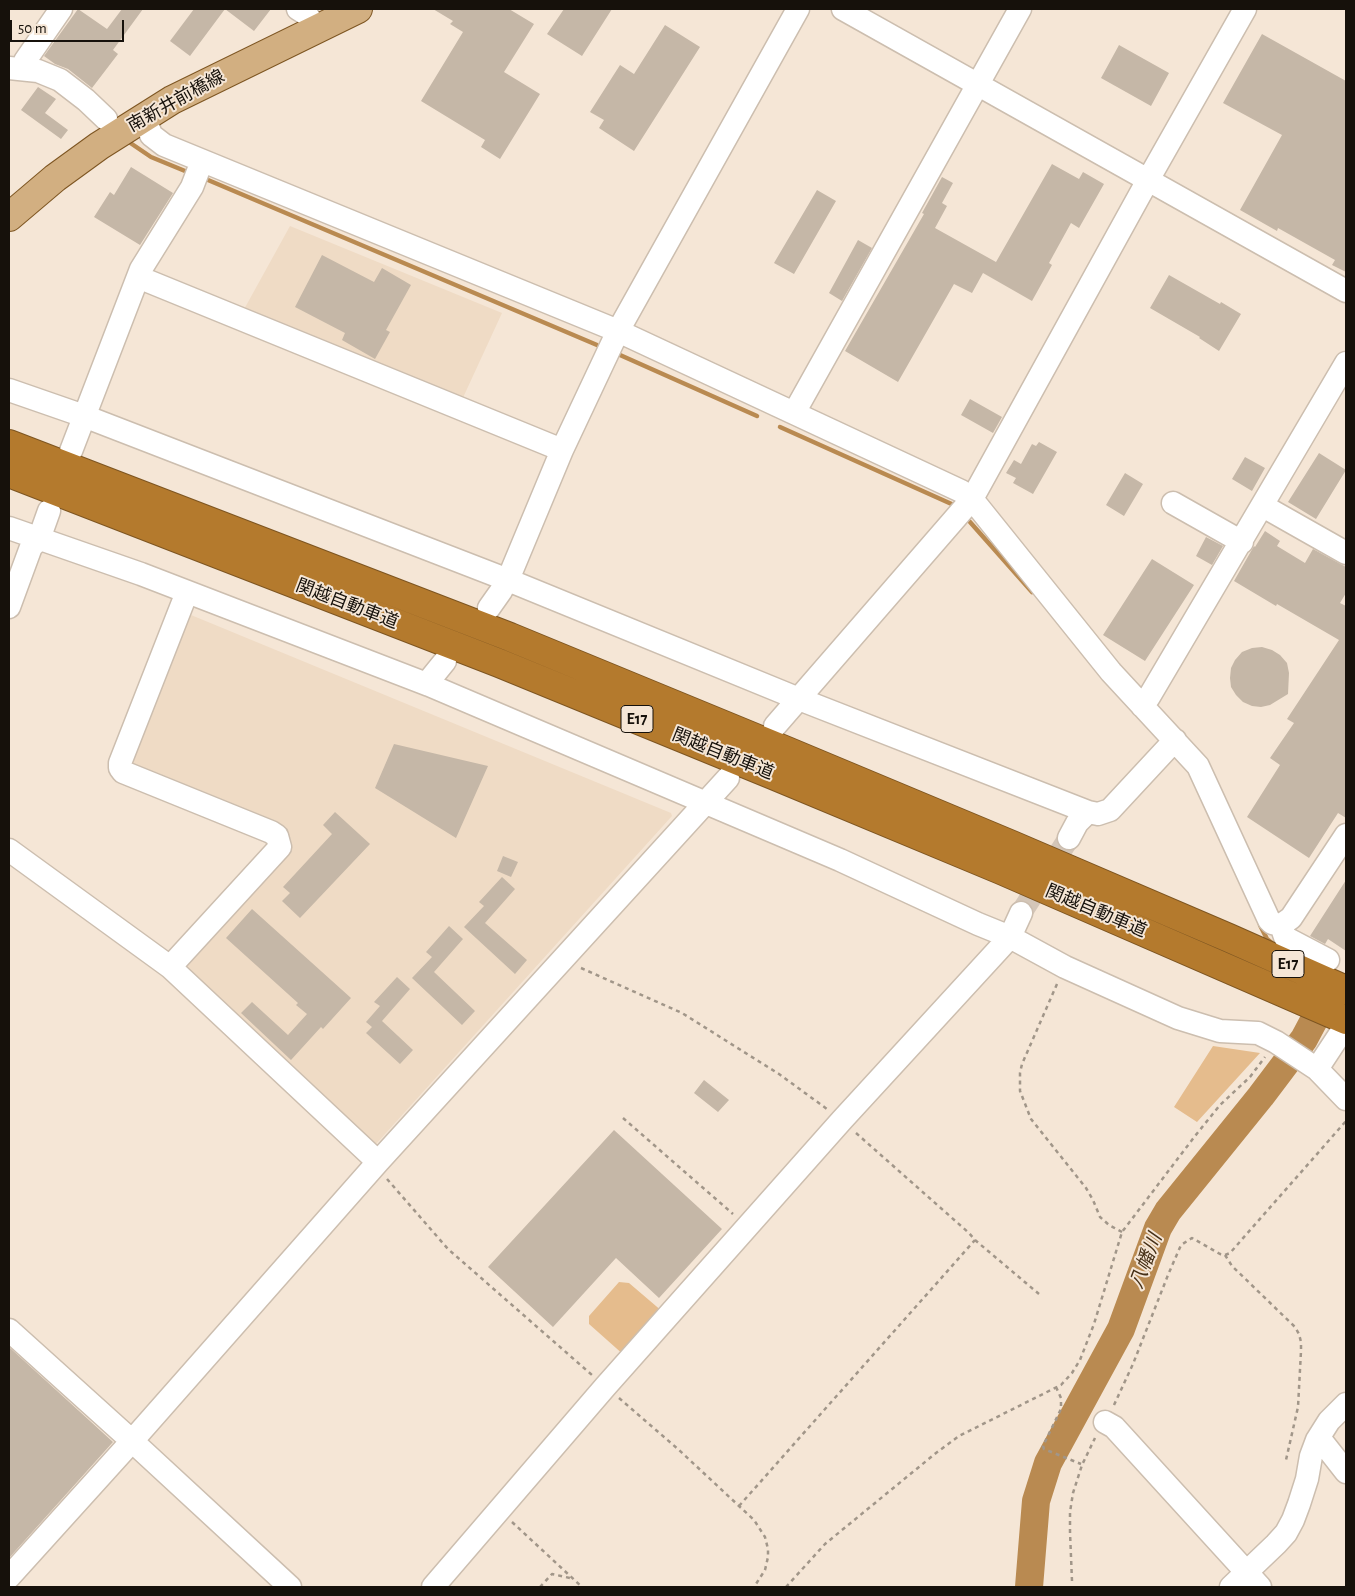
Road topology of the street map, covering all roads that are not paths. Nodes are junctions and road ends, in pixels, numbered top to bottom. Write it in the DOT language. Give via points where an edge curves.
graph roads {
  1 [pos="62,9"];
  2 [pos="298,9"];
  3 [pos="358,9"];
  4 [pos="798,9"];
  5 [pos="843,9"];
  6 [pos="1020,9"];
  7 [pos="1245,9"];
  8 [pos="316,28"];
  9 [pos="17,65"];
  10 [pos="978,84"];
  11 [pos="145,117"];
  12 [pos="106,119"];
  13 [pos="202,161"];
  14 [pos="1148,180"];
  15 [pos="9,216"];
  16 [pos="138,277"];
  17 [pos="1346,291"];
  18 [pos="618,331"];
  19 [pos="1346,363"];
  20 [pos="9,390"];
  21 [pos="794,413"];
  22 [pos="84,416"];
  23 [pos="9,444"];
  24 [pos="562,450"];
  25 [pos="71,451"];
  26 [pos="9,473"];
  27 [pos="972,499"];
  28 [pos="1173,503"];
  29 [pos="1263,506"];
  30 [pos="49,511"];
  31 [pos="9,528"];
  32 [pos="39,539"];
  33 [pos="1242,542"];
  34 [pos="1346,553"];
  35 [pos="508,580"];
  36 [pos="187,592"];
  37 [pos="9,607"];
  38 [pos="490,608"];
  39 [pos="445,661"];
  40 [pos="429,685"];
  41 [pos="800,699"];
  42 [pos="1142,706"];
  43 [pos="775,726"];
  44 [pos="1175,740"];
  45 [pos="728,778"];
  46 [pos="706,802"];
  47 [pos="1088,812"];
  48 [pos="1346,835"];
  49 [pos="1069,838"];
  50 [pos="11,855"];
  51 [pos="1021,913"];
  52 [pos="1284,924"];
  53 [pos="1010,936"];
  54 [pos="1328,960"];
  55 [pos="170,967"];
  56 [pos="1346,990"];
  57 [pos="1346,1020"];
  58 [pos="1346,1025"];
  59 [pos="1313,1066"];
  60 [pos="1346,1099"];
  61 [pos="378,1162"];
  62 [pos="9,1330"];
  63 [pos="1346,1404"];
  64 [pos="1105,1422"];
  65 [pos="1317,1440"];
  66 [pos="132,1441"];
  67 [pos="1346,1472"];
  68 [pos="9,1577"];
  69 [pos="1245,1582"];
  70 [pos="290,1587"];
  71 [pos="432,1587"];
  1 -- 9 [label="street"];
  2 -- 8 [label="street"];
  3 -- 8 [label="main road, 南新井前橋線"];
  4 -- 18 [label="street"];
  5 -- 10 [label="street"];
  6 -- 10 [label="street"];
  7 -- 14 [label="street"];
  8 -- 11 [label="main road, 南新井前橋線" via="192,89"];
  9 -- 12 [label="street" via="60,80"];
  10 -- 14 [label="street"];
  10 -- 21 [label="street"];
  11 -- 13 [label="street" via="151,135 164,145"];
  11 -- 15 [label="main road, 南新井前橋線" via="79,160"];
  13 -- 16 [label="street" via="192,187"];
  13 -- 18 [label="street"];
  14 -- 17 [label="street"];
  14 -- 27 [label="street"];
  16 -- 22 [label="street"];
  16 -- 24 [label="street"];
  18 -- 21 [label="street"];
  18 -- 24 [label="street"];
  19 -- 29 [label="street"];
  20 -- 22 [label="street"];
  21 -- 27 [label="street"];
  22 -- 25 [label="street"];
  22 -- 35 [label="street"];
  23 -- 56 [label="highway, 関越自動車道 / E17" via="510,637 788,751"];
  24 -- 35 [label="street"];
  26 -- 57 [label="highway, 関越自動車道 / E17" via="499,663 1001,870"];
  27 -- 41 [label="street"];
  27 -- 42 [label="street"];
  28 -- 33 [label="street"];
  29 -- 33 [label="street"];
  29 -- 34 [label="street"];
  30 -- 32 [label="street"];
  31 -- 32 [label="street"];
  32 -- 36 [label="street"];
  32 -- 37 [label="street" via="31,547"];
  33 -- 42 [label="street"];
  35 -- 38 [label="street"];
  35 -- 41 [label="street"];
  36 -- 40 [label="street"];
  36 -- 55 [label="street" via="120,768 123,772 271,832 277,836 280,847"];
  39 -- 40 [label="street"];
  40 -- 46 [label="street"];
  41 -- 43 [label="street"];
  41 -- 47 [label="street"];
  42 -- 44 [label="street"];
  44 -- 47 [label="street" via="1110,810 1098,814"];
  44 -- 52 [label="street" via="1198,766 1269,920 1276,925"];
  45 -- 46 [label="street"];
  46 -- 53 [label="street"];
  46 -- 61 [label="street"];
  47 -- 49 [label="street"];
  48 -- 52 [label="street" via="1297,910"];
  50 -- 55 [label="street"];
  51 -- 53 [label="street"];
  52 -- 54 [label="street" via="1284,937"];
  53 -- 59 [label="street" via="1065,967 1191,1023 1220,1031 1258,1033"];
  53 -- 71 [label="street" via="605,1386"];
  55 -- 61 [label="street"];
  58 -- 59 [label="street"];
  59 -- 60 [label="street"];
  61 -- 66 [label="street"];
  62 -- 66 [label="street"];
  63 -- 65 [label="street" via="1329,1421"];
  64 -- 69 [label="street" via="1114,1426"];
  65 -- 67 [label="street" via="1324,1444"];
  65 -- 69 [label="street" via="1294,1520"];
  66 -- 68 [label="street"];
  66 -- 70 [label="street"];
}
